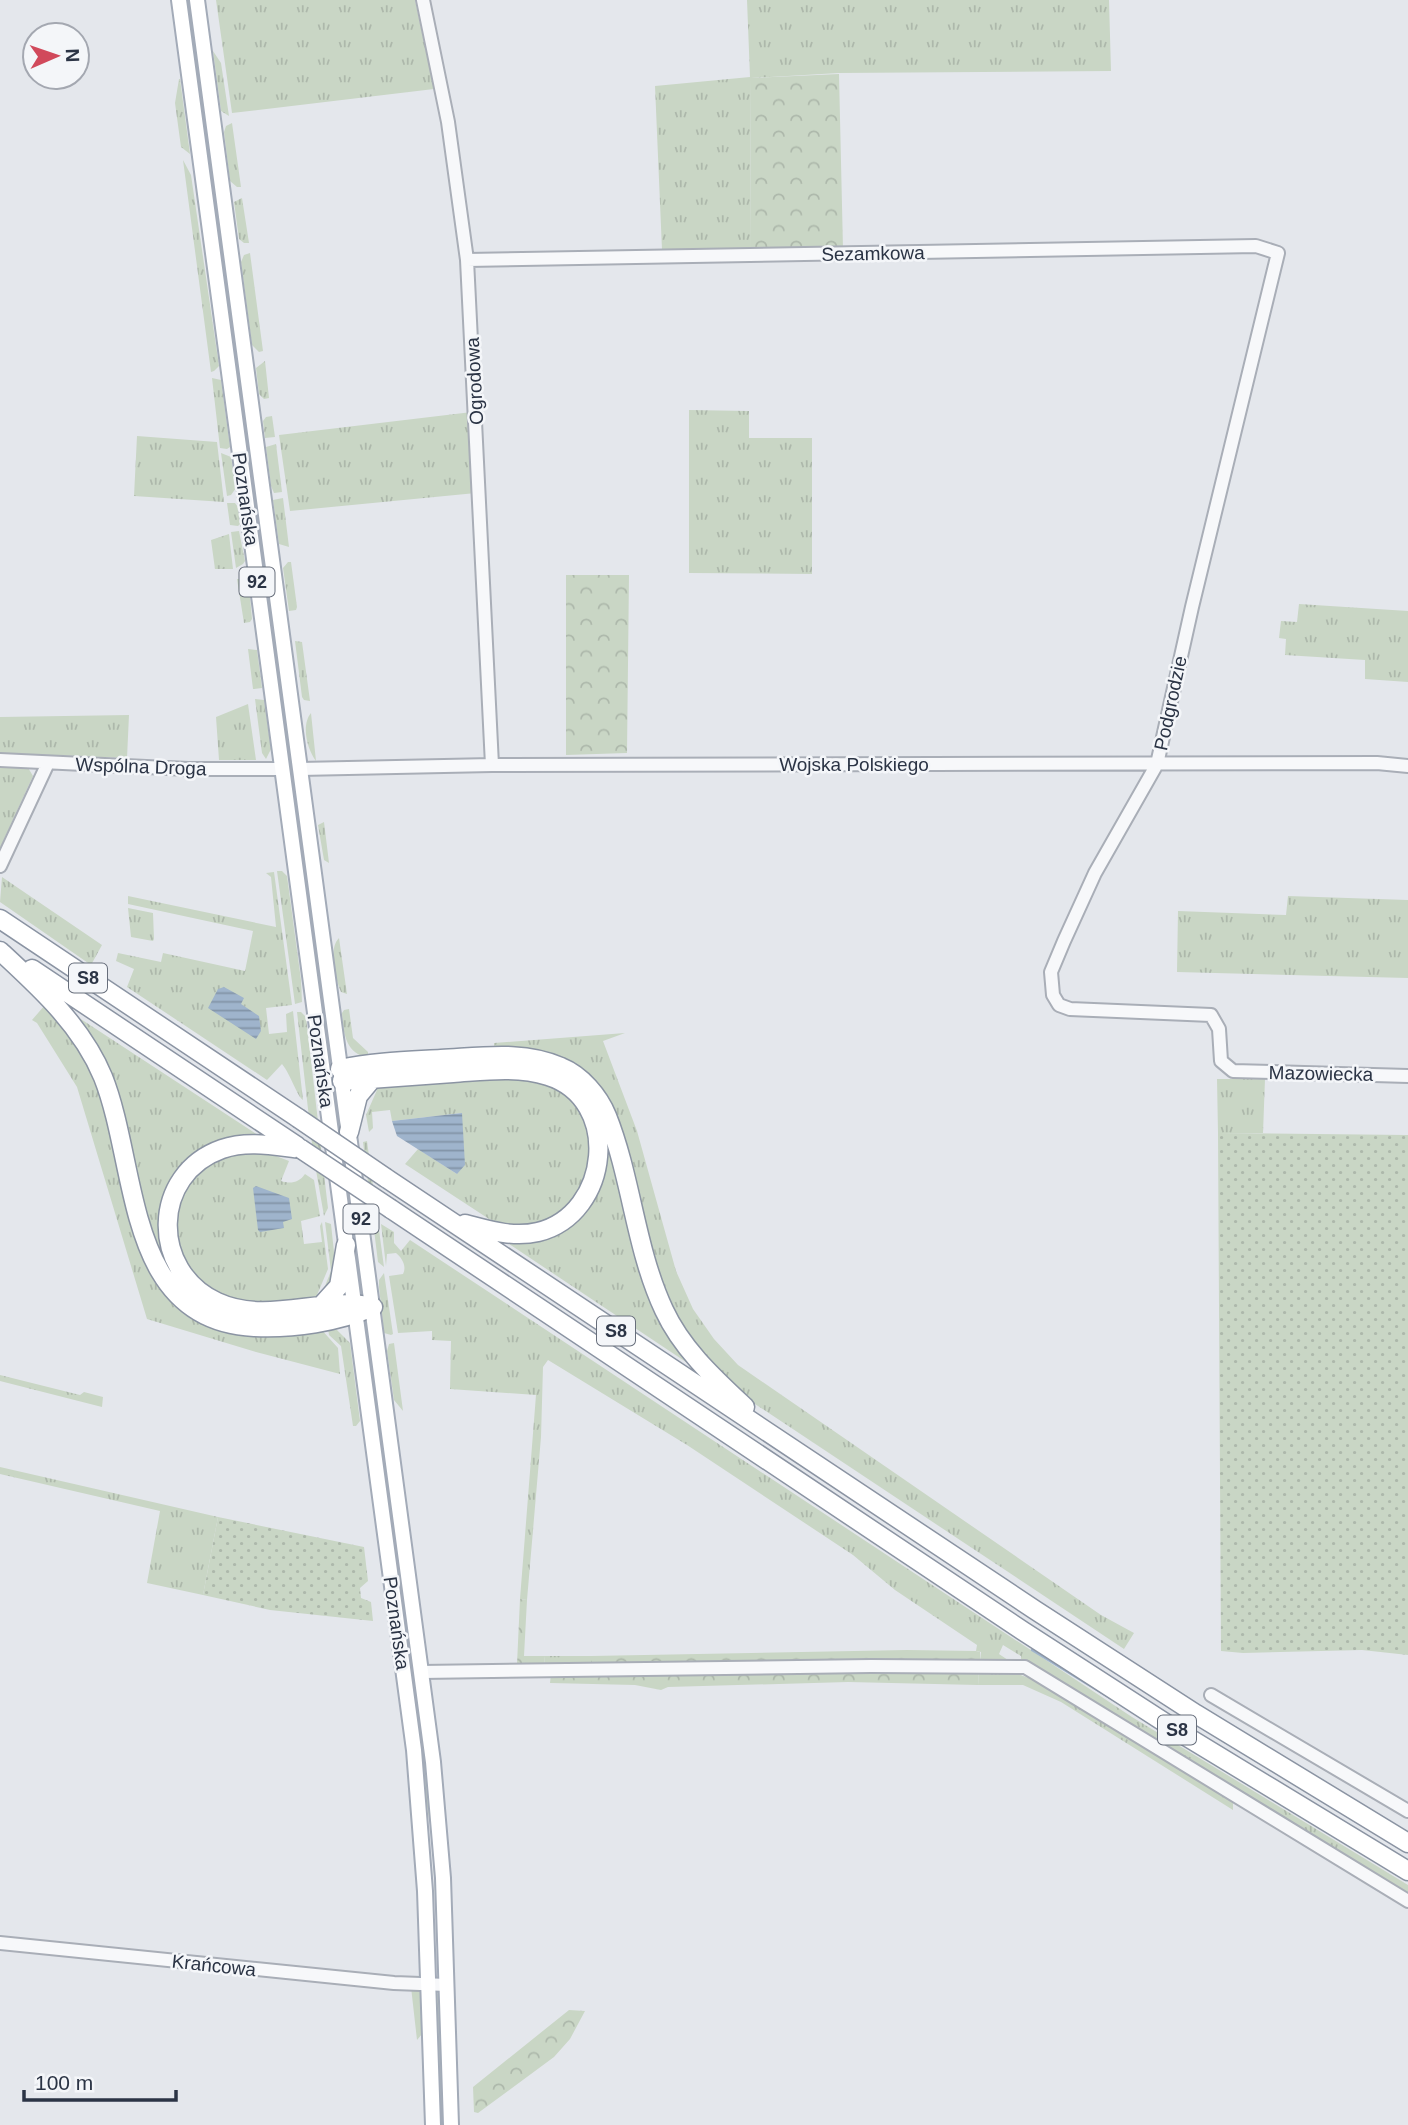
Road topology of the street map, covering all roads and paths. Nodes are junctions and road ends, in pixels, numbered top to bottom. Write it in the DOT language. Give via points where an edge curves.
graph roads {
  1 [pos="178,0"];
  2 [pos="197,0"];
  3 [pos="424,0"];
  4 [pos="1278,253"];
  5 [pos="467,260"];
  6 [pos="0,760"];
  7 [pos="48,763"];
  8 [pos="1157,764"];
  9 [pos="492,765"];
  10 [pos="1408,765"];
  11 [pos="282,769"];
  12 [pos="300,769"];
  13 [pos="0,866"];
  14 [pos="0,919"];
  15 [pos="0,949"];
  16 [pos="1233,1071"];
  17 [pos="341,1075"];
  18 [pos="1408,1076"];
  19 [pos="323,1077"];
  20 [pos="373,1079"];
  21 [pos="349,1132"];
  22 [pos="302,1149"];
  23 [pos="451,1220"];
  24 [pos="346,1245"];
  25 [pos="320,1307"];
  26 [pos="373,1307"];
  27 [pos="354,1309"];
  28 [pos="781,1440"];
  29 [pos="421,1672"];
  30 [pos="1211,1695"];
  31 [pos="1408,1811"];
  32 [pos="1408,1843"];
  33 [pos="1408,1871"];
  34 [pos="1408,1901"];
  35 [pos="0,1943"];
  36 [pos="447,1985"];
  37 [pos="428,1986"];
  38 [pos="433,2125"];
  39 [pos="451,2125"];
  1 -- 11 [label="main road, Poznańska / 92"];
  2 -- 12 [label="main road, Poznańska / 92"];
  3 -- 5 [label="street, Ogrodowa" via="448,122"];
  4 -- 5 [label="street, Sezamkowa" via="1256,246"];
  4 -- 8 [label="street, Podgrodzie"];
  5 -- 9 [label="street, Ogrodowa"];
  6 -- 7 [label="street, Wspólna Droga"];
  7 -- 11 [label="street, Wspólna Droga"];
  7 -- 13 [label="street"];
  8 -- 9 [label="street, Wojska Polskiego"];
  8 -- 10 [label="street, Wojska Polskiego"];
  8 -- 16 [label="street, Podgrodzie" via="1095,873 1064,941 1051,972 1053,995 1059,1005 1070,1009 1211,1015 1219,1030 1221,1061"];
  9 -- 12 [label="street, Wojska Polskiego"];
  11 -- 19 [label="main road, Poznańska / 92"];
  12 -- 17 [label="main road, Poznańska / 92"];
  14 -- 23 [label="highway, S8, bridge"];
  15 -- 22 [label="highway, S8"];
  15 -- 27 [label="highway" via="63,1014 91,1053 112,1104 150,1255 180,1299 217,1320 247,1327 340,1320"];
  16 -- 18 [label="street, Mazowiecka"];
  17 -- 19 [label="main road"];
  17 -- 20 [label="highway"];
  17 -- 21 [label="main road, Poznańska / 92"];
  17 -- 28 [label="highway" via="372,1063 500,1056 547,1061 575,1074 607,1114 646,1264 670,1321 702,1365"];
  19 -- 24 [label="main road, Poznańska / 92"];
  20 -- 21 [label="highway" via="358,1096"];
  20 -- 23 [label="highway" via="528,1071 568,1086 590,1109 599,1161 592,1187 570,1215 546,1229 517,1234"];
  21 -- 26 [label="main road, Poznańska / 92"];
  22 -- 25 [label="highway" via="235,1146 195,1163 173,1196 168,1239 183,1275 216,1301 252,1311"];
  22 -- 33 [label="highway, S8, bridge" via="1023,1631"];
  23 -- 28 [label="highway, S8"];
  24 -- 25 [label="highway" via="339,1286"];
  24 -- 27 [label="main road, Poznańska"];
  25 -- 27 [label="highway"];
  26 -- 27 [label="highway"];
  26 -- 29 [label="main road, Poznańska"];
  27 -- 37 [label="main road, Poznańska" via="414,1750"];
  28 -- 32 [label="highway, S8" via="1184,1707"];
  29 -- 34 [label="street" via="1025,1667"];
  29 -- 36 [label="main road, Poznańska" via="439,1825"];
  30 -- 31 [label="street"];
  35 -- 37 [label="street, Krańcowa"];
  36 -- 37 [label="street, Krańcowa"];
  36 -- 39 [label="main road, Poznańska"];
  37 -- 38 [label="main road, Poznańska"];
}
